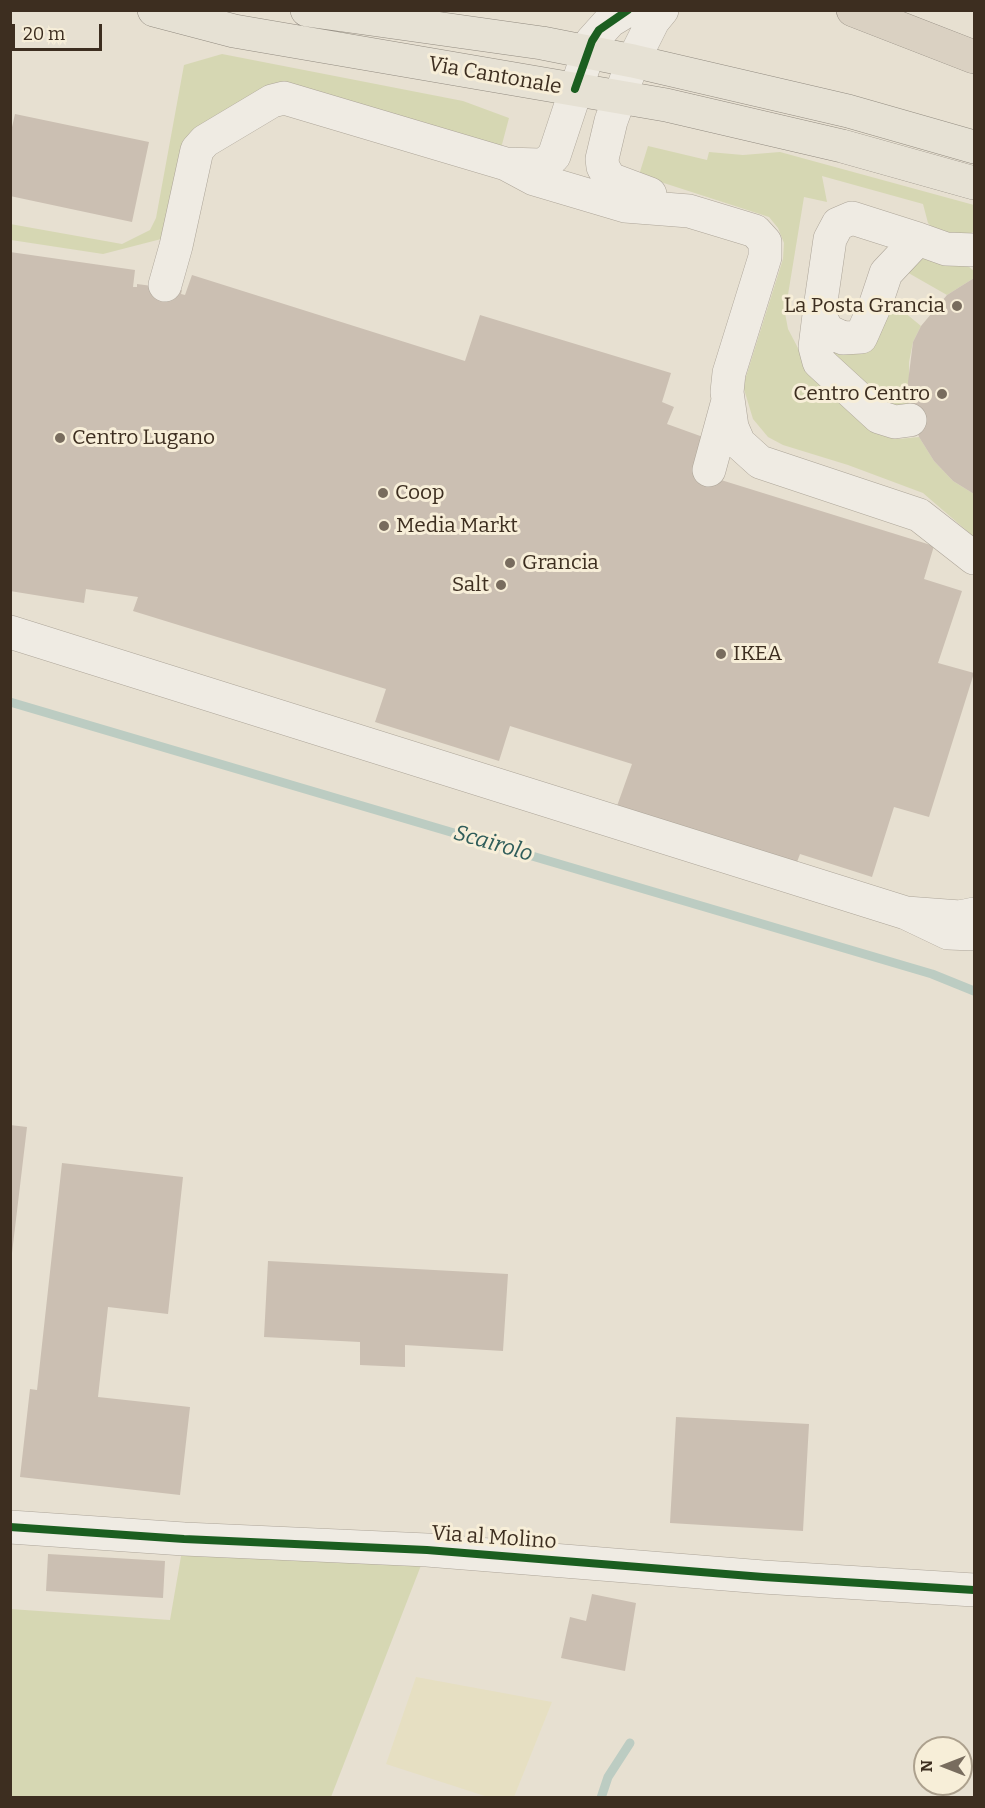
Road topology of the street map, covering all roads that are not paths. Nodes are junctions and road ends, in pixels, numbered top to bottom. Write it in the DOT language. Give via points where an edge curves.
graph roads {
  1 [pos="154,10"];
  2 [pos="307,10"];
  3 [pos="628,10"];
  4 [pos="662,10"];
  5 [pos="854,10"];
  6 [pos="589,52"];
  7 [pos="975,57"];
  8 [pos="633,61"];
  9 [pos="575,89"];
  10 [pos="621,97"];
  11 [pos="975,147"];
  12 [pos="506,164"];
  13 [pos="975,183"];
  14 [pos="689,212"];
  15 [pos="918,239"];
  16 [pos="973,249"];
  17 [pos="165,285"];
  18 [pos="819,315"];
  19 [pos="727,404"];
  20 [pos="910,420"];
  21 [pos="709,470"];
  22 [pos="975,558"];
  23 [pos="10,632"];
  24 [pos="906,913"];
  25 [pos="975,914"];
  26 [pos="975,934"];
  27 [pos="10,1527"];
  28 [pos="975,1590"];
  1 -- 9 [label="main road, Via Cantonale" via="234,31"];
  2 -- 6 [label="main road, Via Cantonale"];
  3 -- 6 [label="street" via="599,30"];
  4 -- 8 [label="street"];
  5 -- 7 [label="highway"];
  6 -- 8 [label="main road, Via Cantonale"];
  6 -- 9 [label="street"];
  8 -- 10 [label="street"];
  8 -- 11 [label="main road, Via Cantonale" via="848,111"];
  9 -- 10 [label="main road, Via Cantonale"];
  9 -- 12 [label="street" via="557,150 550,160 539,165"];
  10 -- 13 [label="main road, Via Cantonale" via="774,128"];
  10 -- 14 [label="street" via="602,159 605,173 616,182"];
  12 -- 14 [label="street" via="534,179 625,206"];
  12 -- 17 [label="street" via="290,98 278,99 205,141 197,150"];
  14 -- 19 [label="street" via="761,236 766,249 729,373"];
  15 -- 16 [label="street" via="946,249"];
  15 -- 18 [label="street" via="886,273 861,337 843,338 828,331"];
  15 -- 18 [label="street" via="852,218 838,224 830,239"];
  18 -- 20 [label="street" via="815,346 819,362 879,417 896,422"];
  19 -- 21 [label="street"];
  19 -- 22 [label="street" via="735,435 744,450 760,462 904,509 934,525"];
  23 -- 24 [label="street"];
  24 -- 25 [label="street" via="960,917"];
  24 -- 26 [label="street" via="948,933"];
  27 -- 28 [label="street, Via al Molino" via="427,1550"];
}
